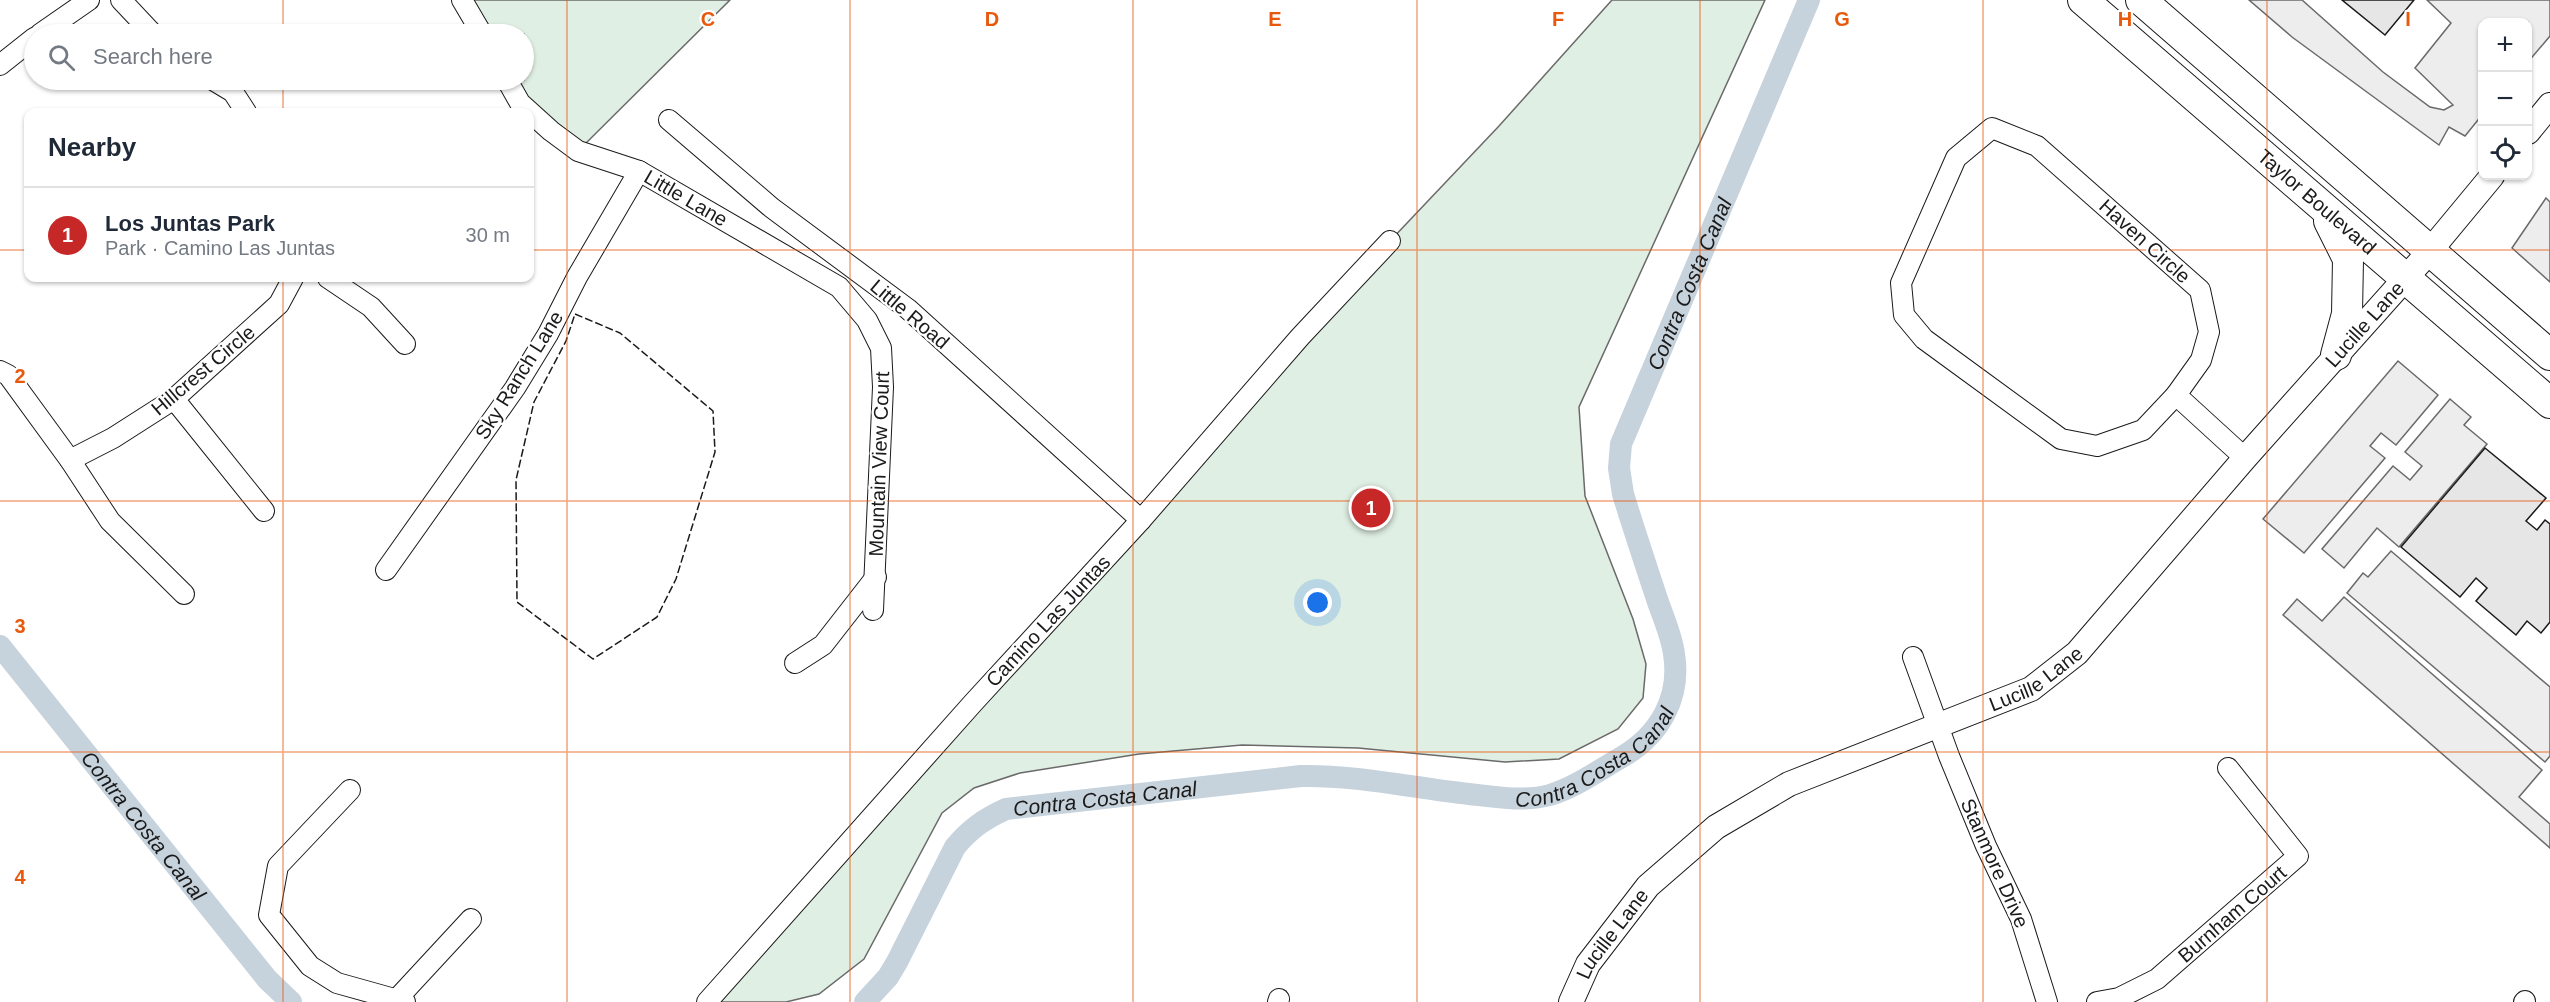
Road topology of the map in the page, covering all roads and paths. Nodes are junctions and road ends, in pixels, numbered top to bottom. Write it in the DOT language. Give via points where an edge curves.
graph roads {
  1 [pos="89,0"];
  2 [pos="121,0"];
  3 [pos="462,0"];
  4 [pos="2084,0"];
  5 [pos="2141,0"];
  6 [pos="54,24"];
  7 [pos="144,24"];
  8 [pos="476,24"];
  9 [pos="24,46"];
  10 [pos="0,65"];
  11 [pos="230,90"];
  12 [pos="513,90"];
  13 [pos="2550,105"];
  14 [pos="243,108"];
  15 [pos="526,108"];
  16 [pos="534,116"];
  17 [pos="669,120"];
  18 [pos="2532,127"];
  19 [pos="639,171"];
  20 [pos="2489,180"];
  21 [pos="2322,208"];
  22 [pos="1390,241"];
  23 [pos="2429,252"];
  24 [pos="2406,279"];
  25 [pos="291,282"];
  26 [pos="334,282"];
  27 [pos="867,320"];
  28 [pos="405,344"];
  29 [pos="2336,355"];
  30 [pos="2550,355"];
  31 [pos="0,371"];
  32 [pos="2176,395"];
  33 [pos="174,399"];
  34 [pos="2550,403"];
  35 [pos="2245,458"];
  36 [pos="70,460"];
  37 [pos="264,511"];
  38 [pos="1141,520"];
  39 [pos="386,570"];
  40 [pos="876,577"];
  41 [pos="184,594"];
  42 [pos="873,610"];
  43 [pos="1913,657"];
  44 [pos="795,663"];
  45 [pos="1939,726"];
  46 [pos="2228,768"];
  47 [pos="350,790"];
  48 [pos="471,919"];
  49 [pos="401,1001"];
  50 [pos="707,1002"];
  51 [pos="1571,1002"];
  52 [pos="2047,1002"];
  53 [pos="2097,1002"];
  1 -- 6 [label="street"];
  2 -- 7 [label="street"];
  3 -- 8 [label="street"];
  4 -- 21 [label="main road, Taylor Boulevard"];
  5 -- 23 [label="main road, Taylor Boulevard"];
  9 -- 10 [label="street"];
  11 -- 14 [label="street"];
  12 -- 15 [label="street, Little Lane"];
  13 -- 18 [label="street"];
  16 -- 19 [label="street, Little Lane" via="578,151"];
  17 -- 38 [label="street, Little Road" via="772,208 908,309"];
  19 -- 27 [label="street, Little Lane" via="839,287"];
  19 -- 39 [label="street, Sky Ranch Lane" via="515,388"];
  20 -- 23 [label="street, Lucille Lane"];
  21 -- 24 [label="main road, Taylor Boulevard"];
  21 -- 29 [label="main road" via="2348,259 2347,314"];
  22 -- 38 [label="street, Camino Las Juntas" via="1300,337"];
  23 -- 24 [label="street, Lucille Lane"];
  23 -- 30 [label="main road, Taylor Boulevard"];
  24 -- 29 [label="street, Lucille Lane"];
  24 -- 34 [label="main road, Taylor Boulevard"];
  25 -- 33 [label="street, Hillcrest Circle" via="279,304"];
  26 -- 28 [label="street" via="371,307"];
  27 -- 40 [label="street, Mountain View Court" via="881,348 884,387"];
  29 -- 35 [label="street, Lucille Lane"];
  31 -- 36 [label="street" via="8,375"];
  32 -- 32 [label="street, Haven Circle" via="2143,430 2097,446 2061,439 1924,339 1904,315 1901,283 1956,158 1992,128 2037,146 2200,290 2209,332 2201,360"];
  32 -- 35 [label="street"];
  33 -- 36 [label="street, Hillcrest Circle"];
  33 -- 37 [label="street"];
  35 -- 45 [label="street, Lucille Lane" via="2077,653 2031,689"];
  36 -- 41 [label="street" via="110,521"];
  38 -- 50 [label="street, Camino Las Juntas"];
  40 -- 42 [label="street, Mountain View Court"];
  40 -- 44 [label="street" via="823,645"];
  43 -- 45 [label="street, Stanmore Drive"];
  45 -- 51 [label="street, Lucille Lane" via="1789,784 1716,826 1648,886 1588,964"];
  45 -- 52 [label="street, Stanmore Drive" via="1986,846 2021,919"];
  46 -- 53 [label="street, Burnham Court" via="2298,856 2157,979 2119,998"];
  47 -- 49 [label="street" via="278,866 269,915 310,966 337,983"];
  48 -- 49 [label="street"];
}
